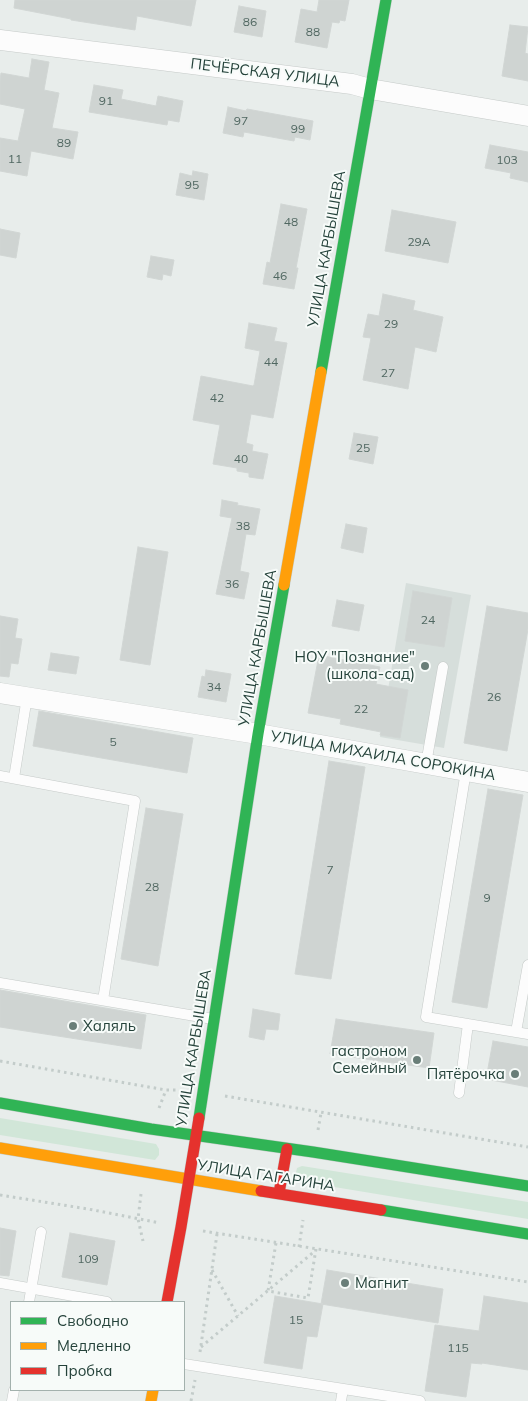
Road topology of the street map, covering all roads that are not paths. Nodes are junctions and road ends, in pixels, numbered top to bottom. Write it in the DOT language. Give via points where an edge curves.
graph roads {
  1 [pos="386,0"];
  2 [pos="0,40"];
  3 [pos="370,88"];
  4 [pos="528,116"];
  5 [pos="443,667"];
  6 [pos="0,693"];
  7 [pos="27,697"];
  8 [pos="258,734"];
  9 [pos="426,764"];
  10 [pos="466,771"];
  11 [pos="0,776"];
  12 [pos="14,778"];
  13 [pos="528,782"];
  14 [pos="528,964"];
  15 [pos="0,983"];
  16 [pos="102,1000"];
  17 [pos="213,1019"];
  18 [pos="468,1024"];
  19 [pos="516,1032"];
  20 [pos="528,1034"];
  21 [pos="459,1093"];
  22 [pos="0,1103"];
  23 [pos="196,1136"];
  24 [pos="0,1148"];
  25 [pos="286,1149"];
  26 [pos="189,1179"];
  27 [pos="528,1186"];
  28 [pos="280,1194"];
  29 [pos="41,1232"];
  30 [pos="528,1234"];
  31 [pos="0,1283"];
  32 [pos="31,1289"];
  33 [pos="29,1301"];
  34 [pos="100,1301"];
  35 [pos="167,1301"];
  36 [pos="185,1364"];
  37 [pos="342,1389"];
  38 [pos="341,1401"];
  39 [pos="420,1401"];
  1 -- 3 [label="street, УЛИЦА КАРБЫШЕВА"];
  2 -- 3 [label="street, ПЕЧЁРСКАЯ УЛИЦА"];
  3 -- 4 [label="street, ПЕЧЁРСКАЯ УЛИЦА"];
  3 -- 8 [label="street, УЛИЦА КАРБЫШЕВА"];
  5 -- 9 [label="lane"];
  6 -- 7 [label="street, УЛИЦА МИХАИЛА СОРОКИНА"];
  7 -- 8 [label="street, УЛИЦА МИХАИЛА СОРОКИНА"];
  7 -- 12 [label="lane"];
  8 -- 9 [label="street, УЛИЦА МИХАИЛА СОРОКИНА"];
  8 -- 17 [label="street, УЛИЦА КАРБЫШЕВА"];
  9 -- 10 [label="street, УЛИЦА МИХАИЛА СОРОКИНА"];
  10 -- 13 [label="street, УЛИЦА МИХАИЛА СОРОКИНА"];
  10 -- 18 [label="lane" via="426,1017"];
  11 -- 12 [label="lane"];
  12 -- 16 [label="lane" via="135,801"];
  14 -- 19 [label="lane"];
  15 -- 16 [label="lane"];
  16 -- 17 [label="lane"];
  17 -- 23 [label="street, УЛИЦА КАРБЫШЕВА"];
  18 -- 19 [label="lane"];
  18 -- 21 [label="lane"];
  19 -- 20 [label="lane"];
  22 -- 23 [label="street, УЛИЦА ГАГАРИНА"];
  23 -- 25 [label="street, УЛИЦА ГАГАРИНА"];
  23 -- 26 [label="street, УЛИЦА КАРБЫШЕВА"];
  24 -- 26 [label="street, УЛИЦА ГАГАРИНА"];
  25 -- 27 [label="street, УЛИЦА ГАГАРИНА"];
  25 -- 28 [label="street"];
  26 -- 28 [label="street, УЛИЦА ГАГАРИНА"];
  26 -- 35 [label="street, УЛИЦА КАРБЫШЕВА"];
  28 -- 30 [label="street, УЛИЦА ГАГАРИНА"];
  29 -- 32 [label="lane"];
  31 -- 32 [label="lane"];
  32 -- 33 [label="lane"];
  32 -- 34 [label="lane"];
  36 -- 37 [label="lane"];
  37 -- 38 [label="lane"];
  37 -- 39 [label="lane"];
}
